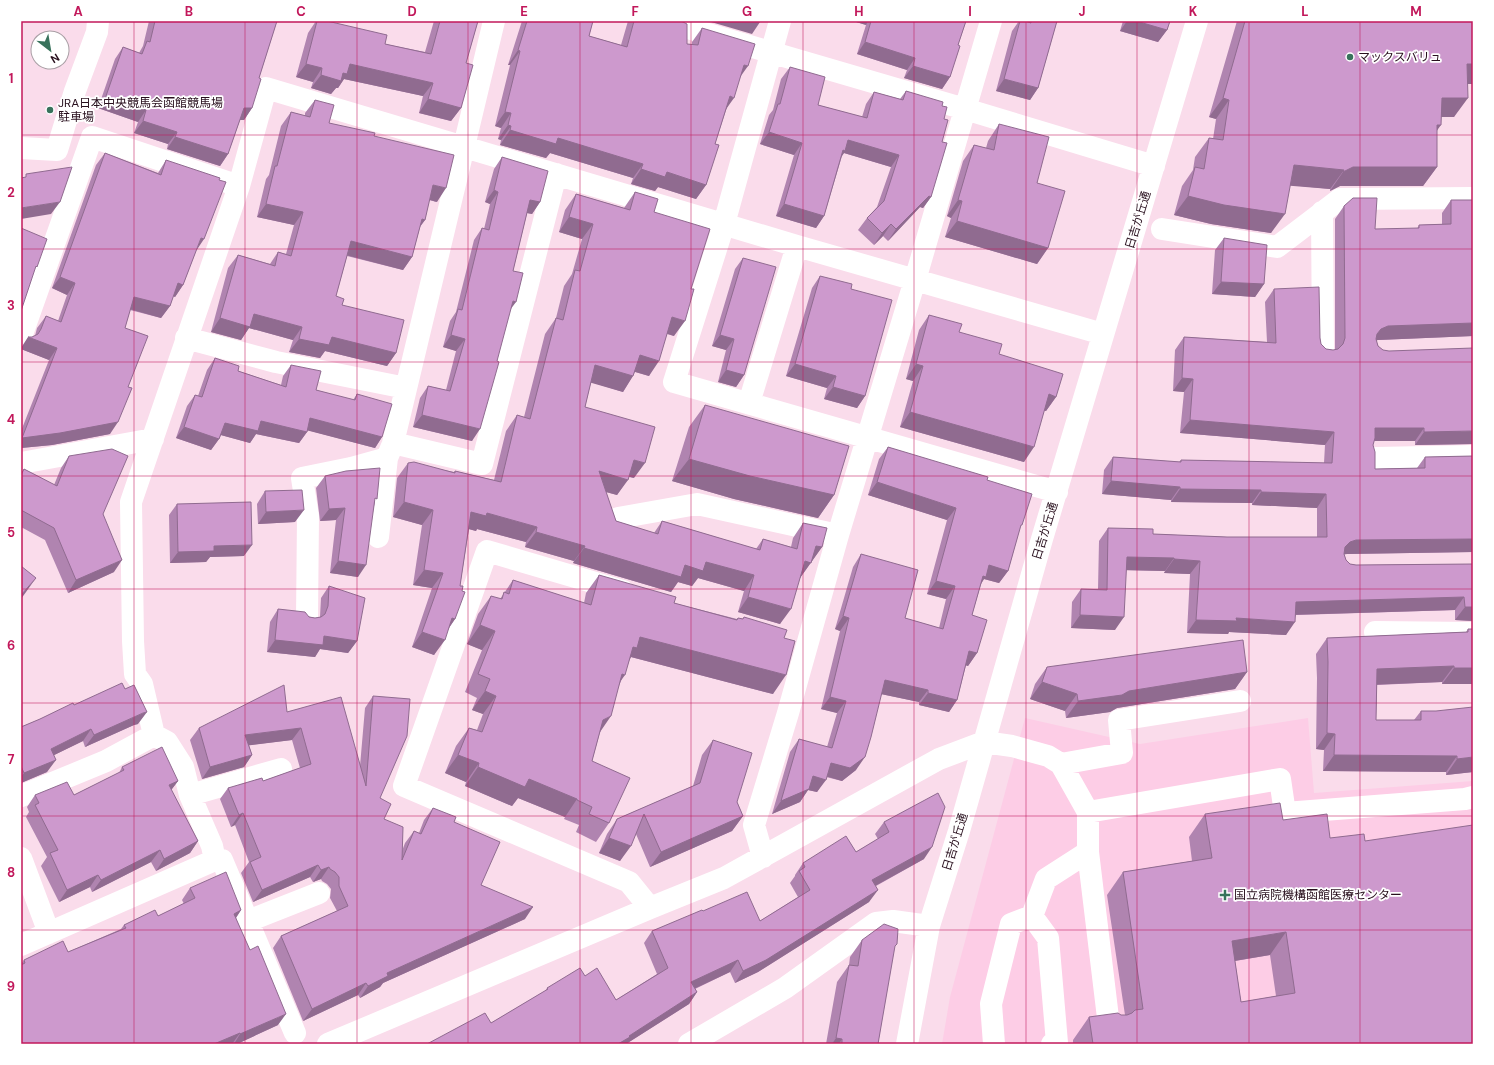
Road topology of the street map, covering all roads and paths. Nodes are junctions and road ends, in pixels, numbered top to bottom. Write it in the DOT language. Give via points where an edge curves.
graph roads {
  1 [pos="98,21"];
  2 [pos="494,21"];
  3 [pos="780,21"];
  4 [pos="991,21"];
  5 [pos="1197,21"];
  6 [pos="674,24"];
  7 [pos="771,52"];
  8 [pos="965,109"];
  9 [pos="464,147"];
  10 [pos="21,148"];
  11 [pos="1154,166"];
  12 [pos="556,174"];
  13 [pos="239,186"];
  14 [pos="1473,198"];
  15 [pos="1322,212"];
  16 [pos="724,224"];
  17 [pos="1162,229"];
  18 [pos="797,246"];
  19 [pos="915,280"];
  20 [pos="1104,334"];
  21 [pos="21,337"];
  22 [pos="186,338"];
  23 [pos="1323,350"];
  24 [pos="406,388"];
  25 [pos="749,403"];
  26 [pos="867,438"];
  27 [pos="152,439"];
  28 [pos="390,450"];
  29 [pos="1473,456"];
  30 [pos="1376,458"];
  31 [pos="21,463"];
  32 [pos="1056,492"];
  33 [pos="618,518"];
  34 [pos="838,535"];
  35 [pos="378,537"];
  36 [pos="639,596"];
  37 [pos="306,618"];
  38 [pos="1375,632"];
  39 [pos="1473,633"];
  40 [pos="1240,701"];
  41 [pos="154,735"];
  42 [pos="984,742"];
  43 [pos="1060,764"];
  44 [pos="281,769"];
  45 [pos="190,795"];
  46 [pos="21,796"];
  47 [pos="1473,797"];
  48 [pos="1088,812"];
  49 [pos="1088,852"];
  50 [pos="763,857"];
  51 [pos="21,858"];
  52 [pos="214,860"];
  53 [pos="319,893"];
  54 [pos="650,908"];
  55 [pos="1032,916"];
  56 [pos="248,921"];
  57 [pos="929,926"];
  58 [pos="49,933"];
  59 [pos="21,945"];
  60 [pos="1109,1026"];
  61 [pos="295,1032"];
  62 [pos="328,1044"];
  63 [pos="689,1044"];
  64 [pos="907,1044"];
  65 [pos="994,1044"];
  66 [pos="1052,1044"];
  1 -- 10 [label="street" via="97,32 57,150"];
  2 -- 9 [label="street"];
  3 -- 7 [label="street"];
  4 -- 8 [label="street"];
  5 -- 11 [label="street, 日吉が丘通"];
  6 -- 7 [label="street"];
  7 -- 8 [label="street"];
  7 -- 16 [label="street"];
  8 -- 11 [label="street"];
  8 -- 19 [label="street"];
  9 -- 12 [label="street"];
  9 -- 13 [label="street" via="266,88"];
  9 -- 24 [label="street"];
  11 -- 20 [label="street, 日吉が丘通"];
  12 -- 16 [label="street"];
  12 -- 28 [label="street" via="482,464"];
  13 -- 21 [label="street" via="92,137"];
  13 -- 22 [label="street"];
  14 -- 15 [label="street" via="1340,199"];
  15 -- 17 [label="street" via="1277,247"];
  15 -- 23 [label="street"];
  16 -- 18 [label="street"];
  16 -- 25 [label="street" via="674,382"];
  18 -- 19 [label="street"];
  18 -- 25 [label="street"];
  19 -- 20 [label="street"];
  19 -- 26 [label="street"];
  20 -- 32 [label="street, 日吉が丘通"];
  22 -- 24 [label="street" via="276,362"];
  22 -- 27 [label="street"];
  24 -- 28 [label="street"];
  25 -- 26 [label="street"];
  26 -- 32 [label="street"];
  26 -- 34 [label="street"];
  27 -- 31 [label="street"];
  27 -- 41 [label="street" via="131,502 135,674 142,684"];
  28 -- 35 [label="street"];
  28 -- 37 [label="street" via="351,468 302,478 308,516"];
  29 -- 30 [label="street"];
  32 -- 42 [label="street, 日吉が丘通"];
  33 -- 34 [label="street" via="697,504"];
  34 -- 50 [label="street" via="799,643 788,713 754,825"];
  36 -- 54 [label="street" via="487,551 404,786 629,882"];
  38 -- 39 [label="street"];
  40 -- 43 [label="street" via="1119,720 1122,753"];
  41 -- 45 [label="street" via="168,742 183,767"];
  41 -- 46 [label="street" via="106,760"];
  42 -- 43 [label="street" via="1012,746 1048,756"];
  42 -- 50 [label="street" via="939,759"];
  42 -- 57 [label="street, 日吉が丘通"];
  43 -- 48 [label="street"];
  44 -- 45 [label="street"];
  45 -- 52 [label="street" via="212,846"];
  47 -- 48 [label="street" via="1285,813 1280,779"];
  48 -- 49 [label="street"];
  49 -- 55 [label="street" via="1046,879"];
  49 -- 60 [label="street"];
  50 -- 54 [label="street" via="724,878"];
  51 -- 58 [label="street"];
  52 -- 56 [label="street" via="222,860"];
  52 -- 58 [label="street"];
  53 -- 56 [label="street"];
  54 -- 62 [label="street"];
  55 -- 65 [label="street" via="1011,924 991,1004"];
  55 -- 66 [label="street" via="1048,938 1057,1043"];
  56 -- 61 [label="street"];
  57 -- 63 [label="street" via="893,921 876,923 785,988"];
  57 -- 64 [label="street, 日吉が丘通"];
  58 -- 59 [label="street"];
}
